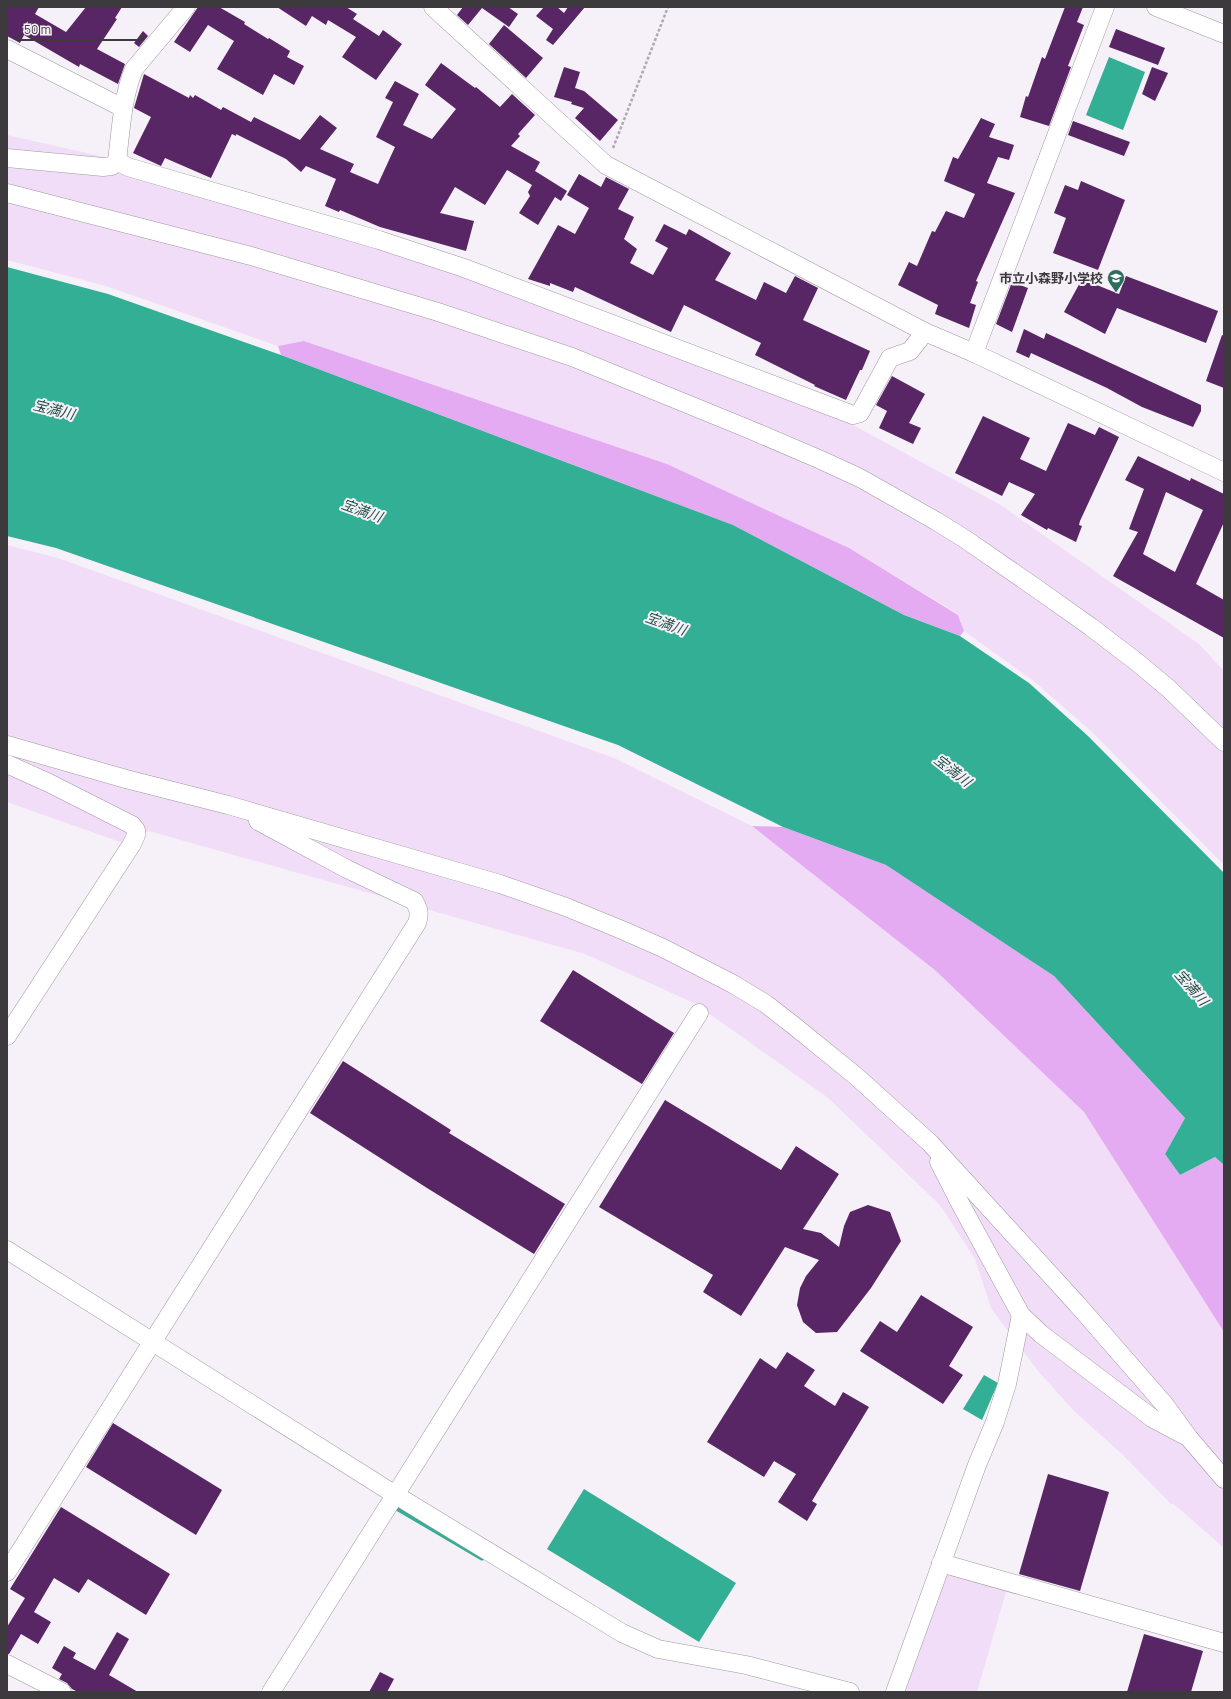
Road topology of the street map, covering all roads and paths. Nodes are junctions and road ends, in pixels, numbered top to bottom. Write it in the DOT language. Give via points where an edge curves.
graph roads {
  1 [pos="186,7"];
  2 [pos="433,7"];
  3 [pos="668,7"];
  4 [pos="1105,7"];
  5 [pos="1156,7"];
  6 [pos="1224,34"];
  7 [pos="7,49"];
  8 [pos="123,108"];
  9 [pos="7,158"];
  10 [pos="117,161"];
  11 [pos="606,165"];
  12 [pos="7,193"];
  13 [pos="925,332"];
  14 [pos="974,353"];
  15 [pos="1224,472"];
  16 [pos="1224,742"];
  17 [pos="7,745"];
  18 [pos="7,764"];
  19 [pos="228,804"];
  20 [pos="699,1012"];
  21 [pos="7,1036"];
  22 [pos="930,1143"];
  23 [pos="7,1250"];
  24 [pos="1021,1315"];
  25 [pos="154,1342"];
  26 [pos="1189,1438"];
  27 [pos="1224,1479"];
  28 [pos="394,1494"];
  29 [pos="942,1563"];
  30 [pos="7,1572"];
  31 [pos="1224,1643"];
  32 [pos="7,1664"];
  33 [pos="62,1692"];
  34 [pos="271,1692"];
  35 [pos="850,1692"];
  36 [pos="895,1692"];
  1 -- 8 [label="street" via="134,69"];
  2 -- 11 [label="street"];
  3 -- 11 [label="path"];
  4 -- 14 [label="street"];
  5 -- 6 [label="street"];
  7 -- 8 [label="street"];
  8 -- 10 [label="street"];
  9 -- 10 [label="street" via="103,167 112,166"];
  10 -- 13 [label="street" via="128,167 379,240 464,268 853,415 860,413 890,358 910,351"];
  11 -- 13 [label="street"];
  12 -- 16 [label="street" via="251,256 438,312 572,357 821,460 860,478 965,539 1091,626 1168,688"];
  13 -- 14 [label="street"];
  14 -- 15 [label="street"];
  17 -- 19 [label="street" via="118,777"];
  18 -- 21 [label="street" via="132,825 136,830 132,844"];
  19 -- 22 [label="street" via="500,884 566,907 663,948 766,1004 857,1076"];
  19 -- 25 [label="street" via="347,869 414,901 420,916 418,923"];
  20 -- 28 [label="street"];
  22 -- 24 [label="street"];
  22 -- 26 [label="street" via="1077,1304"];
  23 -- 25 [label="street"];
  24 -- 26 [label="street" via="1041,1334 1152,1418"];
  24 -- 29 [label="street" via="1007,1384 995,1422"];
  25 -- 28 [label="street"];
  25 -- 30 [label="street"];
  26 -- 27 [label="street"];
  28 -- 34 [label="street"];
  28 -- 35 [label="street" via="595,1618 639,1641 658,1649 746,1665"];
  29 -- 31 [label="street"];
  29 -- 36 [label="street"];
  32 -- 33 [label="street"];
}
